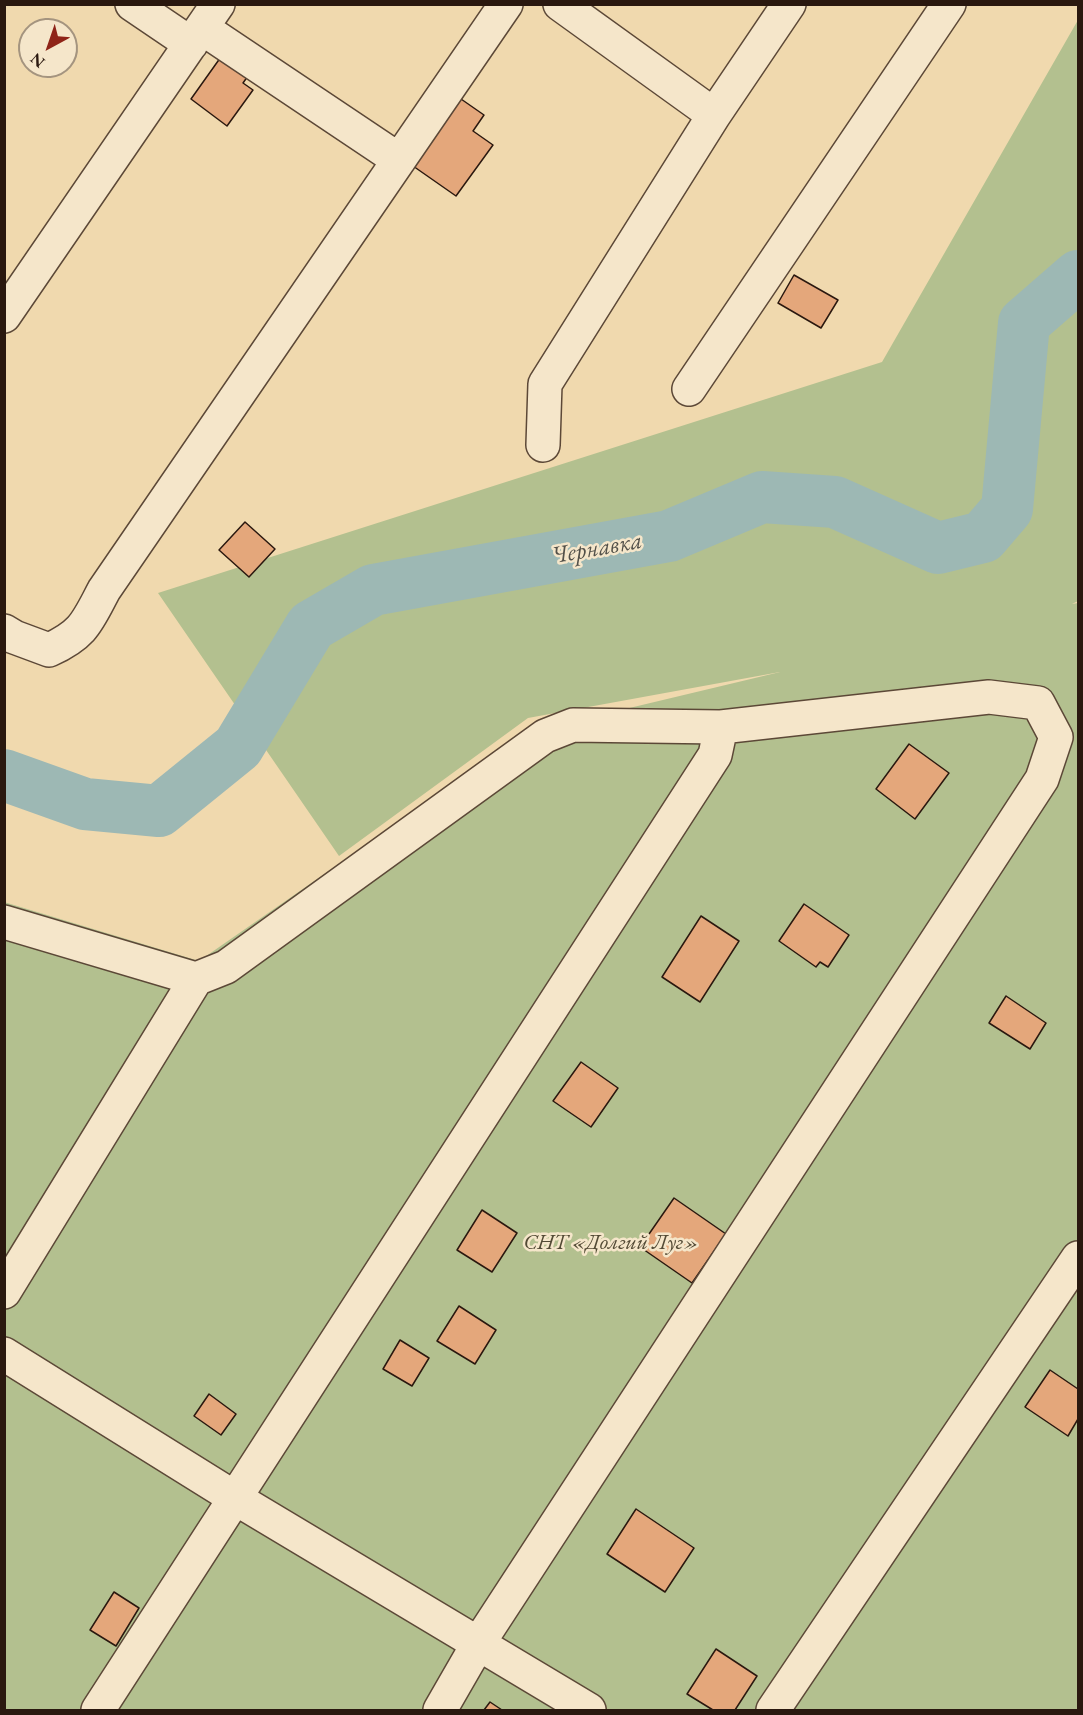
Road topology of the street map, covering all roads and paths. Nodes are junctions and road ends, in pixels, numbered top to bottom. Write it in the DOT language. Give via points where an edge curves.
graph roads {
  1 [pos="132,4"];
  2 [pos="506,4"];
  3 [pos="560,4"];
  4 [pos="789,4"];
  5 [pos="949,4"];
  6 [pos="204,25"];
  7 [pos="714,115"];
  8 [pos="399,160"];
  9 [pos="4,316"];
  10 [pos="689,389"];
  11 [pos="543,445"];
  12 [pos="4,631"];
  13 [pos="721,727"];
  14 [pos="4,922"];
  15 [pos="196,979"];
  16 [pos="1078,1258"];
  17 [pos="4,1292"];
  18 [pos="4,1354"];
  19 [pos="235,1498"];
  20 [pos="478,1644"];
  21 [pos="98,1710"];
  22 [pos="440,1710"];
  23 [pos="589,1710"];
  24 [pos="773,1710"];
  1 -- 6 [label="lane"];
  2 -- 8 [label="lane"];
  3 -- 7 [label="lane"];
  4 -- 7 [label="lane"];
  5 -- 10 [label="lane"];
  6 -- 8 [label="lane"];
  6 -- 9 [label="lane"];
  7 -- 11 [label="lane" via="545,384"];
  8 -- 12 [label="lane" via="104,590 80,631 49,650"];
  13 -- 15 [label="lane" via="573,725 544,736 226,967"];
  13 -- 19 [label="lane" via="715,755"];
  13 -- 20 [label="lane" via="989,697 1038,703 1056,737 1042,779"];
  14 -- 15 [label="lane"];
  15 -- 17 [label="lane"];
  16 -- 24 [label="lane"];
  18 -- 19 [label="lane"];
  19 -- 20 [label="lane"];
  19 -- 21 [label="lane"];
  20 -- 22 [label="lane"];
  20 -- 23 [label="lane"];
}
